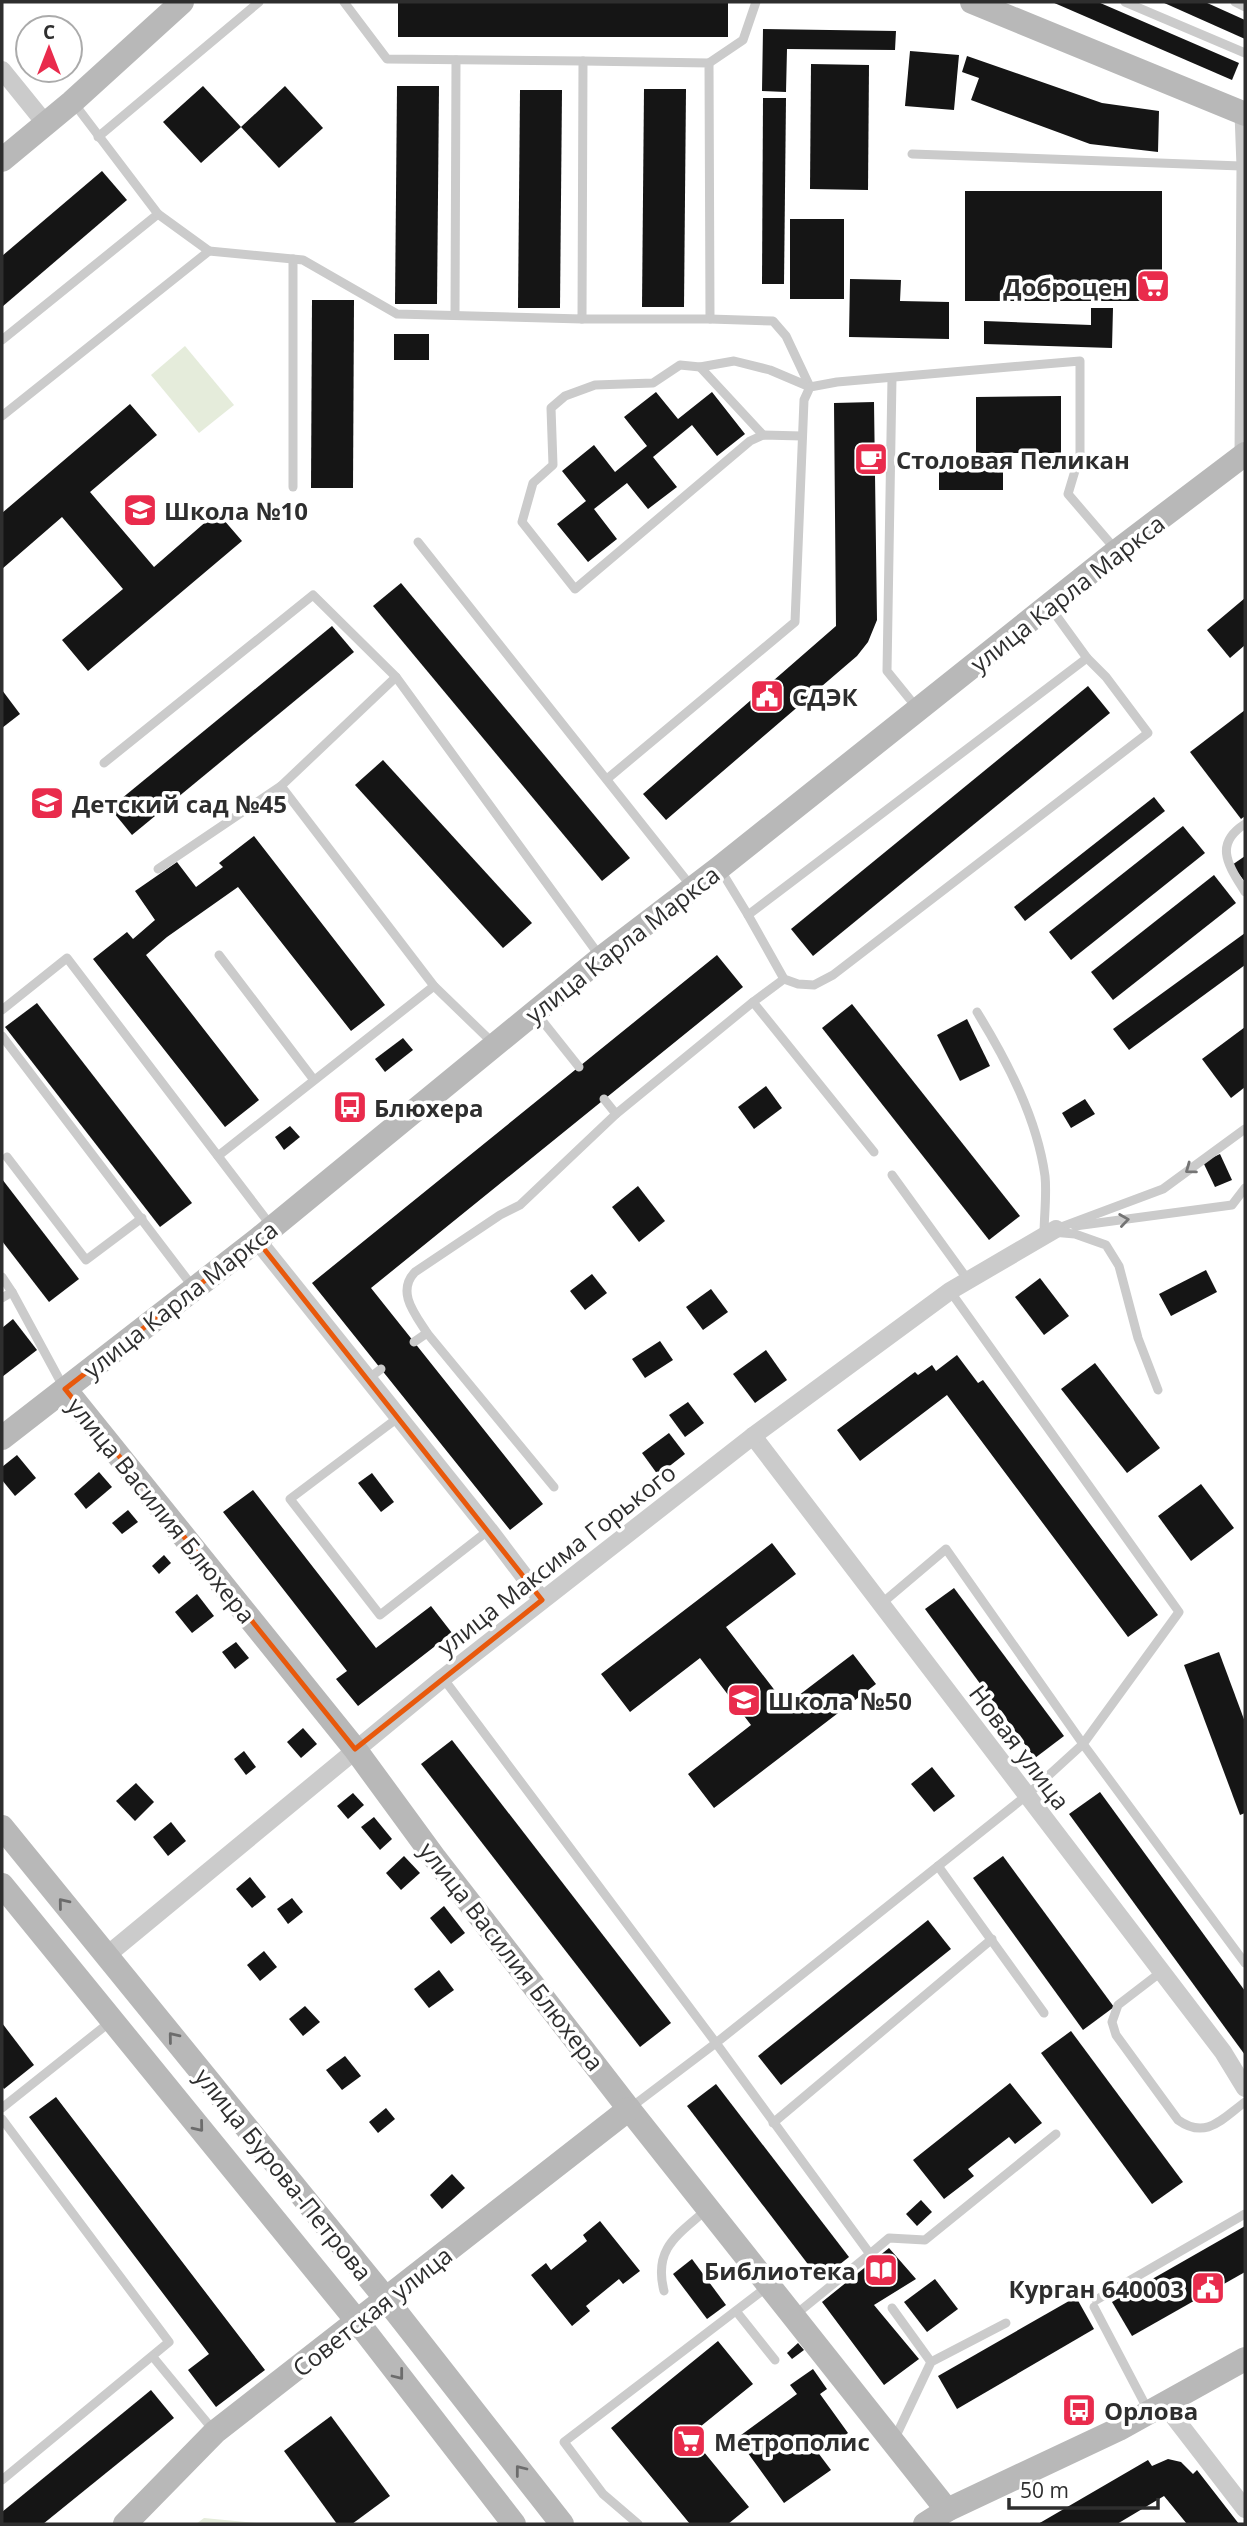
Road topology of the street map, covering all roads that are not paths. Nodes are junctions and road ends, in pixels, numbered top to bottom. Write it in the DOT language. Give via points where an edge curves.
graph roads {
  1 [pos="182,2"];
  2 [pos="259,2"];
  3 [pos="344,2"];
  4 [pos="755,2"];
  5 [pos="972,2"];
  6 [pos="1125,2"];
  7 [pos="1235,2"];
  8 [pos="1245,6"];
  9 [pos="1245,53"];
  10 [pos="456,60"];
  11 [pos="583,61"];
  12 [pos="709,63"];
  13 [pos="2,70"];
  14 [pos="72,102"];
  15 [pos="1242,113"];
  16 [pos="45,123"];
  17 [pos="98,137"];
  18 [pos="912,154"];
  19 [pos="2,160"];
  20 [pos="1241,166"];
  21 [pos="158,214"];
  22 [pos="209,251"];
  23 [pos="293,259"];
  24 [pos="455,315"];
  25 [pos="582,319"];
  26 [pos="710,319"];
  27 [pos="2,340"];
  28 [pos="701,367"];
  29 [pos="892,378"];
  30 [pos="810,387"];
  31 [pos="2,416"];
  32 [pos="763,435"];
  33 [pos="802,436"];
  34 [pos="1242,456"];
  35 [pos="293,487"];
  36 [pos="418,542"];
  37 [pos="1116,551"];
  38 [pos="1050,607"];
  39 [pos="1087,658"];
  40 [pos="396,677"];
  41 [pos="919,710"];
  42 [pos="104,763"];
  43 [pos="607,779"];
  44 [pos="281,786"];
  45 [pos="1245,824"];
  46 [pos="719,868"];
  47 [pos="158,869"];
  48 [pos="692,888"];
  49 [pos="1245,892"];
  50 [pos="748,915"];
  51 [pos="219,955"];
  52 [pos="601,958"];
  53 [pos="784,979"];
  54 [pos="434,986"];
  55 [pos="753,1002"];
  56 [pos="2,1010"];
  57 [pos="535,1012"];
  58 [pos="977,1012"];
  59 [pos="2,1036"];
  60 [pos="495,1045"];
  61 [pos="579,1067"];
  62 [pos="314,1080"];
  63 [pos="604,1098"];
  64 [pos="616,1114"];
  65 [pos="1245,1129"];
  66 [pos="874,1152"];
  67 [pos="5,1154"];
  68 [pos="218,1156"];
  69 [pos="892,1175"];
  70 [pos="1245,1188"];
  71 [pos="142,1218"];
  72 [pos="1050,1232"];
  73 [pos="265,1233"];
  74 [pos="2,1278"];
  75 [pos="968,1280"];
  76 [pos="194,1289"];
  77 [pos="950,1291"];
  78 [pos="12,1292"];
  79 [pos="2,1298"];
  80 [pos="427,1333"];
  81 [pos="414,1342"];
  82 [pos="65,1389"];
  83 [pos="1158,1390"];
  84 [pos="399,1417"];
  85 [pos="753,1436"];
  86 [pos="2,1438"];
  87 [pos="554,1487"];
  88 [pos="489,1530"];
  89 [pos="542,1600"];
  90 [pos="881,1604"];
  91 [pos="443,1678"];
  92 [pos="1083,1744"];
  93 [pos="355,1749"];
  94 [pos="1026,1796"];
  95 [pos="2,1827"];
  96 [pos="938,1866"];
  97 [pos="2,1885"];
  98 [pos="992,1939"];
  99 [pos="107,1956"];
  100 [pos="1245,1963"];
  101 [pos="1161,1972"];
  102 [pos="1044,2013"];
  103 [pos="112,2020"];
  104 [pos="716,2043"];
  105 [pos="1245,2088"];
  106 [pos="1245,2102"];
  107 [pos="2,2108"];
  108 [pos="629,2109"];
  109 [pos="2,2119"];
  110 [pos="774,2123"];
  111 [pos="1056,2134"];
  112 [pos="708,2209"];
  113 [pos="1245,2214"];
  114 [pos="870,2254"];
  115 [pos="768,2286"];
  116 [pos="664,2291"];
  117 [pos="386,2299"];
  118 [pos="892,2308"];
  119 [pos="736,2311"];
  120 [pos="793,2317"];
  121 [pos="357,2321"];
  122 [pos="1006,2323"];
  123 [pos="153,2357"];
  124 [pos="1245,2359"];
  125 [pos="775,2360"];
  126 [pos="930,2361"];
  127 [pos="1156,2408"];
  128 [pos="215,2432"];
  129 [pos="893,2443"];
  130 [pos="2,2480"];
  131 [pos="1245,2509"];
  132 [pos="952,2517"];
  133 [pos="125,2524"];
  134 [pos="514,2524"];
  135 [pos="562,2524"];
  136 [pos="638,2524"];
  137 [pos="925,2524"];
  1 -- 14 [label="main road"];
  2 -- 17 [label="lane"];
  3 -- 10 [label="lane" via="387,59"];
  4 -- 12 [label="lane" via="743,40"];
  5 -- 15 [label="main road"];
  6 -- 9 [label="lane"];
  7 -- 8 [label="lane"];
  10 -- 11 [label="lane"];
  10 -- 24 [label="lane"];
  11 -- 12 [label="lane"];
  11 -- 25 [label="lane"];
  12 -- 26 [label="lane"];
  13 -- 16 [label="street"];
  14 -- 16 [label="main road"];
  14 -- 17 [label="lane"];
  15 -- 20 [label="lane"];
  16 -- 19 [label="main road"];
  17 -- 21 [label="lane"];
  18 -- 20 [label="lane"];
  20 -- 34 [label="lane"];
  21 -- 22 [label="lane"];
  21 -- 27 [label="lane"];
  22 -- 23 [label="lane"];
  22 -- 31 [label="lane"];
  23 -- 24 [label="lane" via="303,260 397,314"];
  23 -- 35 [label="lane"];
  24 -- 25 [label="lane"];
  25 -- 26 [label="lane"];
  26 -- 30 [label="lane" via="772,321 786,336"];
  28 -- 30 [label="lane" via="734,361"];
  28 -- 32 [label="lane"];
  28 -- 32 [label="lane" via="680,365 653,383 595,385 565,396 551,408 553,465 533,483 522,522 575,589"];
  29 -- 30 [label="lane"];
  29 -- 37 [label="lane" via="1080,361 1080,454 1068,494"];
  29 -- 41 [label="lane" via="887,671"];
  30 -- 33 [label="lane" via="804,400"];
  32 -- 33 [label="lane"];
  33 -- 43 [label="lane" via="795,622"];
  34 -- 37 [label="main road, улица Карла Маркса"];
  36 -- 43 [label="lane"];
  37 -- 38 [label="main road, улица Карла Маркса"];
  38 -- 39 [label="lane"];
  38 -- 41 [label="main road, улица Карла Маркса"];
  39 -- 50 [label="lane"];
  39 -- 53 [label="lane" via="1148,733 833,975 814,985"];
  40 -- 42 [label="lane" via="313,595"];
  40 -- 44 [label="lane"];
  40 -- 52 [label="lane"];
  41 -- 46 [label="main road, улица Карла Маркса"];
  43 -- 48 [label="lane"];
  44 -- 47 [label="lane"];
  44 -- 54 [label="lane"];
  45 -- 49 [label="lane" via="1227,841 1226,850 1228,863"];
  46 -- 48 [label="main road, улица Карла Маркса"];
  46 -- 50 [label="lane"];
  48 -- 52 [label="main road, улица Карла Маркса"];
  50 -- 53 [label="lane"];
  51 -- 62 [label="lane"];
  52 -- 57 [label="main road, улица Карла Маркса"];
  53 -- 55 [label="lane"];
  54 -- 60 [label="lane"];
  54 -- 62 [label="lane"];
  55 -- 64 [label="lane"];
  55 -- 66 [label="lane"];
  56 -- 68 [label="lane" via="67,958"];
  57 -- 60 [label="main road, улица Карла Маркса"];
  57 -- 61 [label="lane"];
  58 -- 72 [label="lane" via="999,1048 1040,1150"];
  59 -- 71 [label="lane"];
  60 -- 73 [label="main road, улица Карла Маркса"];
  62 -- 68 [label="lane"];
  63 -- 64 [label="lane"];
  64 -- 80 [label="lane" via="520,1205 408,1279 411,1309"];
  65 -- 72 [label="lane, one-way" via="1163,1189"];
  67 -- 71 [label="lane" via="86,1259"];
  68 -- 73 [label="lane"];
  69 -- 75 [label="lane"];
  72 -- 70 [label="lane, one-way" via="1233,1205"];
  71 -- 76 [label="lane"];
  72 -- 75 [label="street, улица Максима Горького"];
  72 -- 83 [label="lane" via="1075,1234 1106,1245 1119,1266"];
  73 -- 76 [label="main road, улица Карла Маркса"];
  73 -- 84 [label="street" via="375,1374"];
  74 -- 78 [label="lane"];
  75 -- 77 [label="street, улица Максима Горького"];
  76 -- 82 [label="main road, улица Карла Маркса"];
  77 -- 85 [label="street, улица Максима Горького"];
  77 -- 92 [label="lane" via="1179,1612"];
  78 -- 79 [label="lane"];
  78 -- 82 [label="lane"];
  80 -- 81 [label="lane"];
  80 -- 87 [label="lane"];
  82 -- 86 [label="main road, улица Карла Маркса"];
  82 -- 93 [label="main road, улица Василия Блюхера"];
  84 -- 88 [label="street"];
  84 -- 88 [label="lane" via="290,1499 380,1615"];
  85 -- 89 [label="street, улица Максима Горького"];
  85 -- 90 [label="street, Новая улица"];
  88 -- 89 [label="street"];
  89 -- 91 [label="street, улица Максима Горького"];
  90 -- 92 [label="lane" via="946,1549"];
  90 -- 94 [label="street, Новая улица"];
  91 -- 93 [label="street, улица Максима Горького"];
  91 -- 104 [label="lane"];
  92 -- 94 [label="lane"];
  92 -- 100 [label="lane"];
  93 -- 99 [label="street, улица Максима Горького"];
  93 -- 108 [label="main road, улица Василия Блюхера"];
  94 -- 96 [label="lane"];
  94 -- 101 [label="street, Новая улица"];
  99 -- 95 [label="main road, улица Бурова-Петрова, one-way"];
  96 -- 98 [label="lane"];
  96 -- 104 [label="lane"];
  97 -- 103 [label="main road, улица Бурова-Петрова"];
  98 -- 102 [label="lane"];
  98 -- 110 [label="lane"];
  117 -- 99 [label="main road, улица Бурова-Петрова, one-way"];
  101 -- 105 [label="street, Новая улица"];
  101 -- 106 [label="lane" via="1118,2005 1112,2022 1116,2035 1178,2120 1191,2129 1209,2128"];
  103 -- 107 [label="lane"];
  103 -- 121 [label="main road, улица Бурова-Петрова, one-way"];
  104 -- 108 [label="lane"];
  104 -- 110 [label="lane"];
  108 -- 112 [label="main road, улица Василия Блюхера"];
  108 -- 117 [label="main road, Советская улица"];
  109 -- 123 [label="lane" via="169,2342"];
  110 -- 114 [label="lane"];
  111 -- 114 [label="lane" via="925,2240 889,2238"];
  112 -- 115 [label="main road, улица Василия Блюхера"];
  112 -- 116 [label="lane" via="669,2242 660,2277"];
  113 -- 127 [label="lane" via="1095,2304"];
  114 -- 120 [label="lane"];
  115 -- 119 [label="lane"];
  115 -- 120 [label="main road, улица Василия Блюхера"];
  117 -- 121 [label="main road, Советская улица"];
  135 -- 117 [label="main road, улица Бурова-Петрова, one-way"];
  118 -- 126 [label="lane"];
  119 -- 125 [label="lane"];
  119 -- 136 [label="lane" via="564,2442 603,2494"];
  120 -- 129 [label="main road, улица Василия Блюхера"];
  121 -- 128 [label="main road, Советская улица"];
  121 -- 134 [label="main road, улица Бурова-Петрова, one-way"];
  122 -- 126 [label="lane"];
  123 -- 128 [label="lane"];
  123 -- 130 [label="lane"];
  124 -- 127 [label="main road"];
  126 -- 129 [label="lane"];
  127 -- 131 [label="street"];
  127 -- 132 [label="main road"];
  128 -- 133 [label="main road, Советская улица"];
  129 -- 132 [label="main road, улица Василия Блюхера"];
  132 -- 137 [label="main road"];
}
